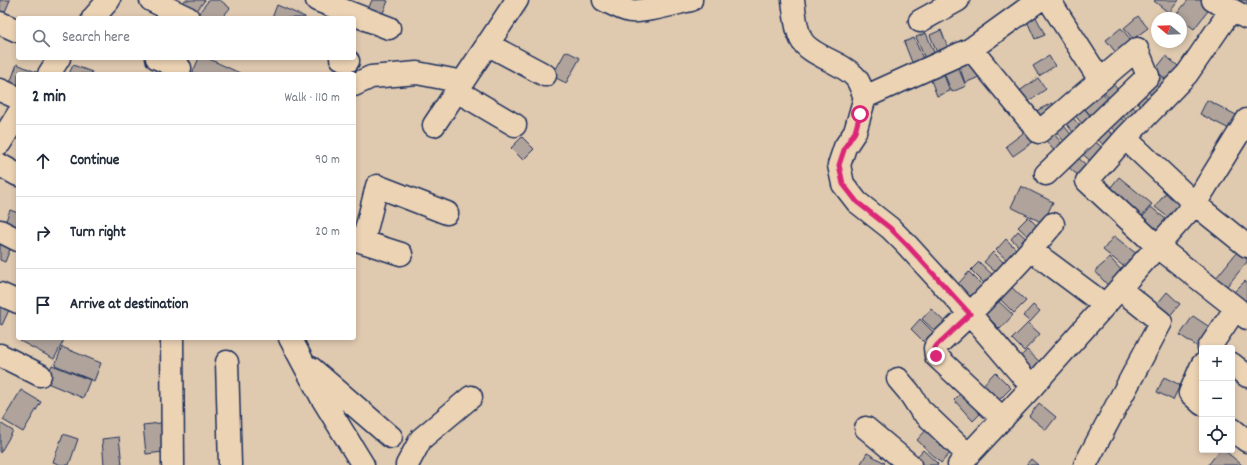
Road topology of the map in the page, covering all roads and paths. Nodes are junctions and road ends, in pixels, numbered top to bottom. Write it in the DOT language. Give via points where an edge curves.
graph roads {
  1 [pos="151,0"];
  2 [pos="317,0"];
  3 [pos="516,0"];
  4 [pos="604,0"];
  5 [pos="691,0"];
  6 [pos="793,0"];
  7 [pos="958,0"];
  8 [pos="1039,0"];
  9 [pos="1049,0"];
  10 [pos="1231,9"];
  11 [pos="184,16"];
  12 [pos="920,21"];
  13 [pos="0,23"];
  14 [pos="389,28"];
  15 [pos="16,30"];
  16 [pos="487,44"];
  17 [pos="971,49"];
  18 [pos="58,60"];
  19 [pos="162,60"];
  20 [pos="180,68"];
  21 [pos="50,72"];
  22 [pos="545,75"];
  23 [pos="1100,80"];
  24 [pos="356,84"];
  25 [pos="460,87"];
  26 [pos="0,90"];
  27 [pos="16,97"];
  28 [pos="865,97"];
  29 [pos="16,120"];
  30 [pos="1247,120"];
  31 [pos="434,125"];
  32 [pos="515,125"];
  33 [pos="1125,138"];
  34 [pos="0,143"];
  35 [pos="0,165"];
  36 [pos="16,174"];
  37 [pos="1046,174"];
  38 [pos="1195,204"];
  39 [pos="447,213"];
  40 [pos="1053,224"];
  41 [pos="0,231"];
  42 [pos="16,239"];
  43 [pos="359,240"];
  44 [pos="1157,246"];
  45 [pos="1247,246"];
  46 [pos="1031,250"];
  47 [pos="401,254"];
  48 [pos="1120,289"];
  49 [pos="0,294"];
  50 [pos="16,301"];
  51 [pos="1105,305"];
  52 [pos="1242,313"];
  53 [pos="970,314"];
  54 [pos="172,340"];
  55 [pos="291,340"];
  56 [pos="1213,345"];
  57 [pos="0,355"];
  58 [pos="302,361"];
  59 [pos="227,362"];
  60 [pos="1235,366"];
  61 [pos="1199,372"];
  62 [pos="40,375"];
  63 [pos="1247,376"];
  64 [pos="898,380"];
  65 [pos="1032,387"];
  66 [pos="471,397"];
  67 [pos="1199,401"];
  68 [pos="1003,419"];
  69 [pos="866,428"];
  70 [pos="1235,431"];
  71 [pos="391,437"];
  72 [pos="1247,441"];
  73 [pos="963,460"];
  74 [pos="173,465"];
  75 [pos="230,465"];
  76 [pos="363,465"];
  77 [pos="407,465"];
  78 [pos="910,465"];
  79 [pos="1085,465"];
  1 -- 11 [label="street"];
  2 -- 14 [label="street"];
  3 -- 16 [label="street"];
  4 -- 5 [label="street" via="633,11"];
  6 -- 28 [label="street" via="801,41 857,78"];
  7 -- 12 [label="street"];
  8 -- 17 [label="street"];
  9 -- 23 [label="street"];
  10 -- 33 [label="street" via="1187,74"];
  13 -- 15 [label="street"];
  16 -- 22 [label="street"];
  16 -- 25 [label="street"];
  17 -- 23 [label="street" via="1038,132"];
  17 -- 28 [label="street"];
  18 -- 21 [label="street"];
  19 -- 20 [label="street"];
  23 -- 37 [label="street" via="1137,49 1148,76"];
  24 -- 25 [label="street" via="371,77 417,73"];
  25 -- 31 [label="street"];
  25 -- 32 [label="street"];
  26 -- 27 [label="street"];
  28 -- 53 [label="street" via="855,132 845,147 839,165 843,184 857,202 907,245"];
  29 -- 34 [label="street"];
  30 -- 38 [label="street"];
  33 -- 38 [label="street"];
  33 -- 44 [label="street" via="1086,181"];
  35 -- 36 [label="street"];
  38 -- 44 [label="street"];
  38 -- 45 [label="street"];
  39 -- 43 [label="street" via="377,186"];
  40 -- 46 [label="street"];
  41 -- 42 [label="street"];
  43 -- 47 [label="street"];
  44 -- 48 [label="street"];
  44 -- 52 [label="street"];
  46 -- 51 [label="street"];
  46 -- 53 [label="street"];
  48 -- 51 [label="street"];
  48 -- 79 [label="street" via="1161,322"];
  49 -- 50 [label="street"];
  51 -- 65 [label="street"];
  52 -- 56 [label="street"];
  53 -- 65 [label="street"];
  53 -- 68 [label="street" via="937,345 936,356"];
  54 -- 74 [label="street"];
  55 -- 58 [label="street"];
  57 -- 62 [label="street"];
  58 -- 71 [label="street"];
  58 -- 76 [label="street"];
  59 -- 75 [label="street"];
  60 -- 63 [label="street"];
  61 -- 67 [label="street" via="1190,393"];
  64 -- 73 [label="street"];
  65 -- 68 [label="street"];
  66 -- 77 [label="street" via="421,439"];
  68 -- 73 [label="street"];
  69 -- 78 [label="street"];
  70 -- 72 [label="street"];
}
